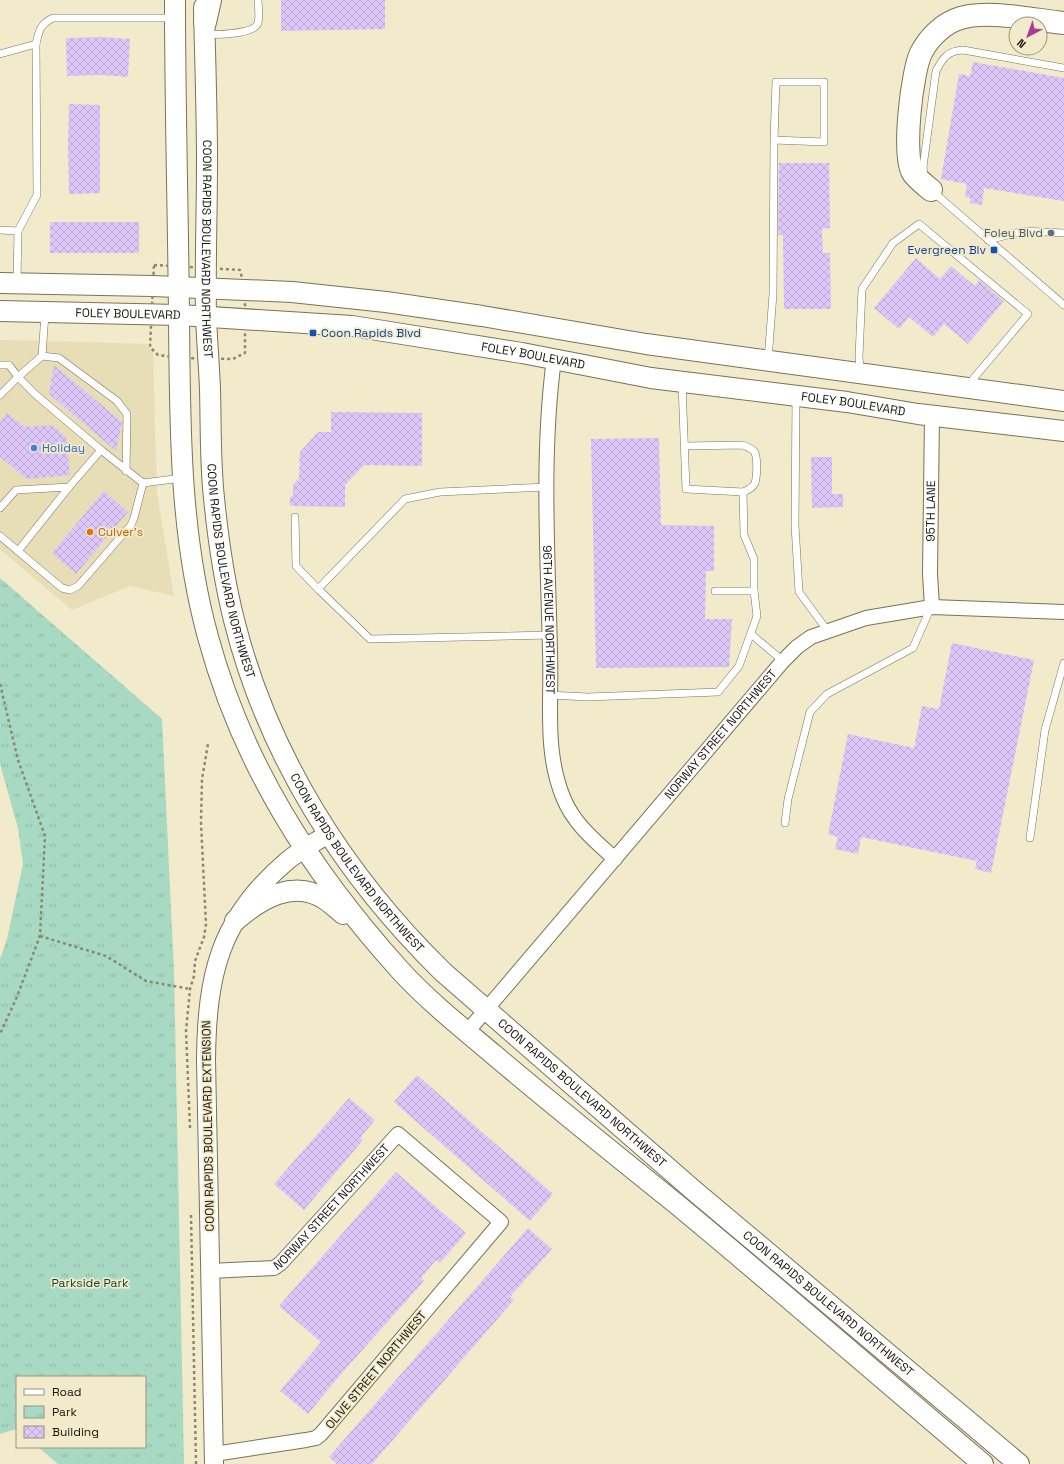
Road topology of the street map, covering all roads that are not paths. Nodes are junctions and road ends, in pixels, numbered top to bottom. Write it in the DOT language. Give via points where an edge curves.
graph roads {
  1 [pos="204,0"];
  2 [pos="210,0"];
  3 [pos="258,0"];
  4 [pos="175,9"];
  5 [pos="1064,23"];
  6 [pos="205,29"];
  7 [pos="36,44"];
  8 [pos="0,54"];
  9 [pos="1064,68"];
  10 [pos="774,140"];
  11 [pos="931,190"];
  12 [pos="0,230"];
  13 [pos="18,231"];
  14 [pos="1064,233"];
  15 [pos="988,240"];
  16 [pos="9,283"];
  17 [pos="178,287"];
  18 [pos="207,289"];
  19 [pos="1064,305"];
  20 [pos="0,311"];
  21 [pos="45,312"];
  22 [pos="179,314"];
  23 [pos="206,317"];
  24 [pos="42,356"];
  25 [pos="554,359"];
  26 [pos="768,360"];
  27 [pos="0,365"];
  28 [pos="860,372"];
  29 [pos="18,377"];
  30 [pos="682,381"];
  31 [pos="966,387"];
  32 [pos="0,395"];
  33 [pos="796,396"];
  34 [pos="1064,401"];
  35 [pos="932,415"];
  36 [pos="1064,431"];
  37 [pos="685,446"];
  38 [pos="101,450"];
  39 [pos="126,471"];
  40 [pos="182,478"];
  41 [pos="143,483"];
  42 [pos="69,486"];
  43 [pos="547,487"];
  44 [pos="743,492"];
  45 [pos="0,508"];
  46 [pos="295,517"];
  47 [pos="0,536"];
  48 [pos="18,551"];
  49 [pos="318,589"];
  50 [pos="754,591"];
  51 [pos="715,592"];
  52 [pos="932,607"];
  53 [pos="1064,612"];
  54 [pos="826,630"];
  55 [pos="751,634"];
  56 [pos="550,635"];
  57 [pos="783,661"];
  58 [pos="1064,663"];
  59 [pos="1060,685"];
  60 [pos="549,695"];
  61 [pos="785,824"];
  62 [pos="328,834"];
  63 [pos="1030,838"];
  64 [pos="304,850"];
  65 [pos="615,859"];
  66 [pos="235,921"];
  67 [pos="385,951"];
  68 [pos="487,1011"];
  69 [pos="467,1032"];
  70 [pos="398,1134"];
  71 [pos="210,1271"];
  72 [pos="214,1459"];
  73 [pos="983,1464"];
  74 [pos="1019,1464"];
  1 -- 6 [label="main road, COON RAPIDS BOULEVARD NORTHWEST"];
  2 -- 6 [label="highway"];
  3 -- 6 [label="lane" via="258,23 255,27 247,31"];
  4 -- 7 [label="lane" via="53,18 44,22"];
  4 -- 17 [label="main road, COON RAPIDS BOULEVARD NORTHWEST"];
  5 -- 11 [label="highway" via="984,14 971,15 942,27 930,40 921,54 917,67 907,134 908,160 913,173"];
  6 -- 18 [label="main road, COON RAPIDS BOULEVARD NORTHWEST"];
  7 -- 8 [label="lane"];
  7 -- 13 [label="lane" via="37,195"];
  9 -- 11 [label="lane" via="963,50 953,51 942,60 936,71 923,167 924,178"];
  10 -- 10 [label="lane" via="824,142 824,82 776,82"];
  10 -- 26 [label="lane" via="773,294"];
  11 -- 15 [label="lane"];
  12 -- 13 [label="lane"];
  13 -- 16 [label="lane"];
  14 -- 15 [label="lane" via="1023,231"];
  15 -- 19 [label="lane"];
  16 -- 17 [label="main road"];
  17 -- 18 [label="main road"];
  17 -- 22 [label="main road, COON RAPIDS BOULEVARD NORTHWEST"];
  18 -- 23 [label="main road, COON RAPIDS BOULEVARD NORTHWEST"];
  18 -- 26 [label="main road" via="292,292 386,302 646,344"];
  20 -- 21 [label="main road, FOLEY BOULEVARD"];
  21 -- 22 [label="main road, FOLEY BOULEVARD"];
  21 -- 24 [label="lane"];
  22 -- 23 [label="main road, FOLEY BOULEVARD"];
  22 -- 40 [label="main road, COON RAPIDS BOULEVARD NORTHWEST"];
  23 -- 25 [label="main road, FOLEY BOULEVARD" via="352,326"];
  23 -- 62 [label="main road, COON RAPIDS BOULEVARD NORTHWEST" via="213,497 235,622 248,666 277,739 302,791"];
  24 -- 29 [label="lane"];
  24 -- 39 [label="lane" via="59,358 117,401 127,414"];
  25 -- 30 [label="main road, FOLEY BOULEVARD" via="651,378"];
  25 -- 43 [label="street, 96TH AVENUE NORTHWEST" via="548,413"];
  26 -- 28 [label="main road"];
  27 -- 29 [label="lane" via="9,365"];
  28 -- 31 [label="main road"];
  28 -- 31 [label="lane" via="862,289 893,243 919,224 1028,314"];
  29 -- 32 [label="lane"];
  29 -- 38 [label="lane"];
  30 -- 33 [label="main road, FOLEY BOULEVARD"];
  30 -- 37 [label="lane"];
  31 -- 34 [label="main road"];
  33 -- 35 [label="main road, FOLEY BOULEVARD"];
  33 -- 54 [label="lane" via="795,525 799,592"];
  35 -- 36 [label="main road, FOLEY BOULEVARD"];
  35 -- 52 [label="street, 95TH LANE"];
  37 -- 44 [label="lane" via="686,489"];
  37 -- 44 [label="lane" via="750,447 756,458 755,484"];
  38 -- 39 [label="lane"];
  38 -- 42 [label="lane"];
  39 -- 41 [label="lane"];
  40 -- 41 [label="lane"];
  40 -- 64 [label="main road, COON RAPIDS BOULEVARD NORTHWEST" via="195,578 220,677 266,785"];
  41 -- 48 [label="lane" via="134,518 78,586 70,590 62,588"];
  42 -- 45 [label="lane" via="16,490"];
  42 -- 48 [label="lane"];
  43 -- 49 [label="lane" via="440,492 405,498"];
  43 -- 56 [label="street, 96TH AVENUE NORTHWEST"];
  44 -- 50 [label="lane" via="744,535 754,559"];
  46 -- 49 [label="lane" via="296,566"];
  47 -- 48 [label="lane"];
  49 -- 56 [label="lane" via="370,639"];
  50 -- 51 [label="lane"];
  50 -- 55 [label="lane" via="757,616"];
  52 -- 53 [label="street, NORWAY STREET NORTHWEST"];
  52 -- 54 [label="street, NORWAY STREET NORTHWEST" via="866,618"];
  52 -- 61 [label="lane" via="913,648 827,694 810,712 788,799"];
  54 -- 57 [label="street, NORWAY STREET NORTHWEST" via="797,647"];
  55 -- 57 [label="lane"];
  55 -- 60 [label="lane" via="739,666 718,692 588,697"];
  56 -- 60 [label="street, 96TH AVENUE NORTHWEST"];
  57 -- 65 [label="street, NORWAY STREET NORTHWEST"];
  58 -- 59 [label="lane"];
  59 -- 63 [label="lane" via="1045,730"];
  60 -- 65 [label="street, 96TH AVENUE NORTHWEST" via="552,755 563,799 588,834"];
  62 -- 64 [label="street, COON RAPIDS BOULEVARD EXTENSION"];
  62 -- 68 [label="main road, COON RAPIDS BOULEVARD NORTHWEST" via="365,888 390,917 434,963"];
  64 -- 66 [label="street, COON RAPIDS BOULEVARD EXTENSION" via="274,873 247,903"];
  64 -- 67 [label="main road, COON RAPIDS BOULEVARD NORTHWEST"];
  65 -- 68 [label="street, NORWAY STREET NORTHWEST"];
  66 -- 67 [label="main road" via="254,904 286,892 298,891 326,900"];
  66 -- 71 [label="street, COON RAPIDS BOULEVARD EXTENSION" via="218,957 206,1018"];
  67 -- 69 [label="main road, COON RAPIDS BOULEVARD NORTHWEST" via="432,1002"];
  68 -- 69 [label="street, NORWAY STREET NORTHWEST"];
  68 -- 74 [label="main road, COON RAPIDS BOULEVARD NORTHWEST" via="692,1189"];
  69 -- 73 [label="main road, COON RAPIDS BOULEVARD NORTHWEST" via="682,1209"];
  70 -- 71 [label="street, NORWAY STREET NORTHWEST" via="287,1259 274,1268"];
  70 -- 72 [label="street, OLIVE STREET NORTHWEST" via="501,1222 322,1434 316,1438"];
  71 -- 72 [label="street, COON RAPIDS BOULEVARD EXTENSION"];
}
